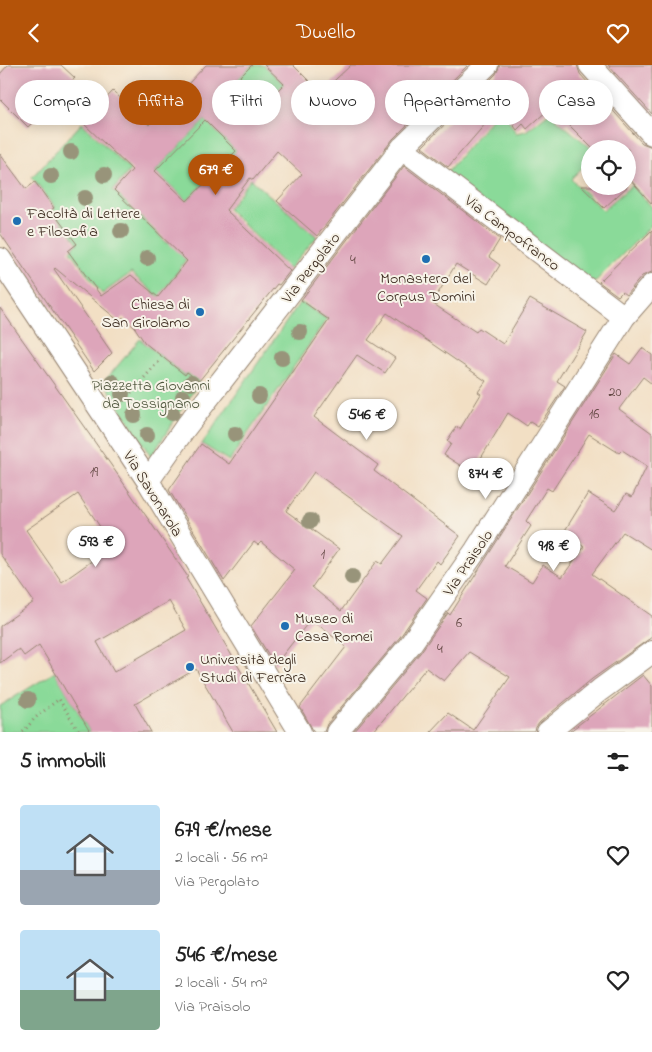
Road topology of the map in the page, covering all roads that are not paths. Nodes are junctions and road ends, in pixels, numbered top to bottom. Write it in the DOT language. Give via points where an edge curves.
graph roads {
  1 [pos="487,65"];
  2 [pos="590,65"];
  3 [pos="652,134"];
  4 [pos="402,148"];
  5 [pos="0,259"];
  6 [pos="652,285"];
  7 [pos="624,317"];
  8 [pos="148,481"];
  9 [pos="650,659"];
  10 [pos="300,732"];
  11 [pos="337,732"];
  12 [pos="548,732"];
  1 -- 4 [label="street, Via Pergolato"];
  2 -- 3 [label="street"];
  4 -- 7 [label="street, Via Campofranco"];
  4 -- 8 [label="street, Via Pergolato" via="185,428"];
  5 -- 8 [label="street, Via Savonarola"];
  6 -- 7 [label="street, Via Praisolo"];
  7 -- 11 [label="street, Via Praisolo" via="471,558 410,645"];
  8 -- 10 [label="street, Via Savonarola"];
  9 -- 12 [label="street" via="600,690"];
}
